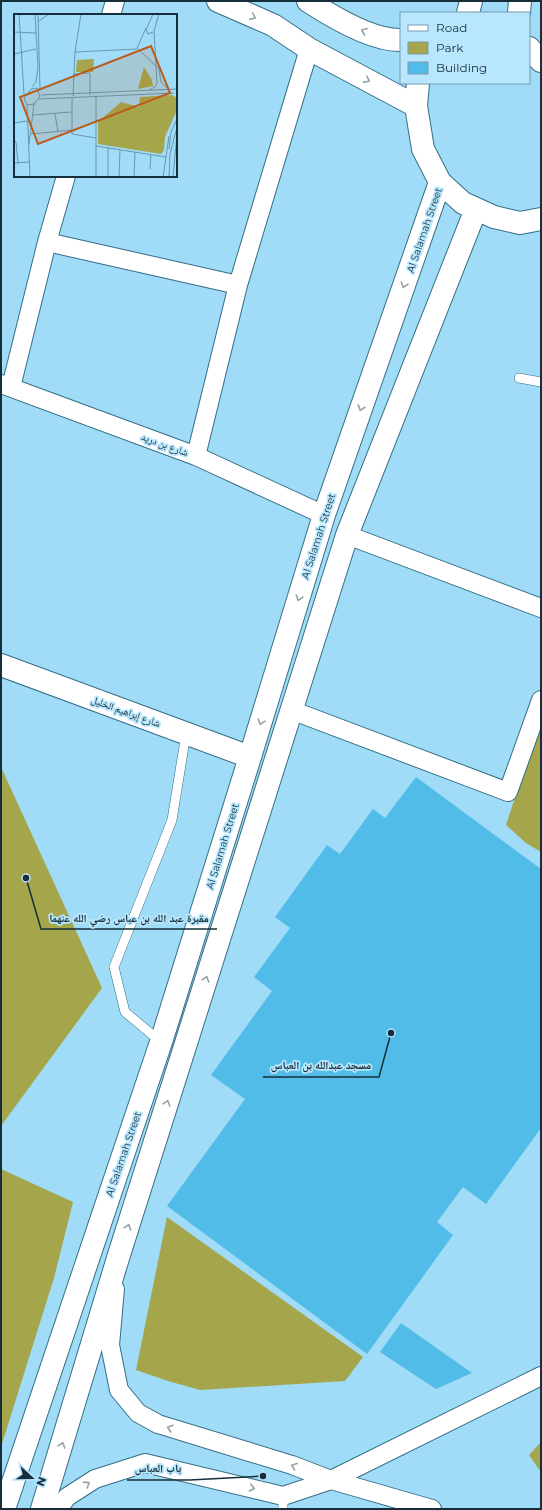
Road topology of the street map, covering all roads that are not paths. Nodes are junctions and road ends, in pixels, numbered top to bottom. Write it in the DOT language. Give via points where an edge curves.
graph roads {
  1 [pos="115,1"];
  2 [pos="218,1"];
  3 [pos="308,1"];
  4 [pos="471,1"];
  5 [pos="520,1"];
  6 [pos="468,12"];
  7 [pos="519,12"];
  8 [pos="111,14"];
  9 [pos="400,40"];
  10 [pos="309,49"];
  11 [pos="530,49"];
  12 [pos="541,61"];
  13 [pos="418,84"];
  14 [pos="416,106"];
  15 [pos="66,177"];
  16 [pos="440,182"];
  17 [pos="476,209"];
  18 [pos="538,222"];
  19 [pos="47,242"];
  20 [pos="238,285"];
  21 [pos="519,378"];
  22 [pos="541,382"];
  23 [pos="6,386"];
  24 [pos="196,456"];
  25 [pos="324,515"];
  26 [pos="347,535"];
  27 [pos="541,608"];
  28 [pos="1,665"];
  29 [pos="541,700"];
  30 [pos="291,710"];
  31 [pos="186,733"];
  32 [pos="250,756"];
  33 [pos="161,1042"];
  34 [pos="118,1258"];
  35 [pos="541,1376"];
  36 [pos="331,1480"];
  37 [pos="283,1502"];
  38 [pos="4,1509"];
  39 [pos="42,1509"];
  40 [pos="58,1509"];
  41 [pos="431,1509"];
  1 -- 8 [label="street"];
  2 -- 10 [label="street, one-way" via="273,25"];
  9 -- 3 [label="street, one-way" via="365,32"];
  4 -- 6 [label="street"];
  5 -- 7 [label="street"];
  10 -- 14 [label="street, one-way"];
  10 -- 20 [label="street"];
  11 -- 12 [label="street"];
  13 -- 14 [label="street"];
  14 -- 16 [label="street" via="423,149"];
  15 -- 19 [label="street"];
  16 -- 17 [label="street" via="463,203"];
  16 -- 25 [label="street, Al Salamah Street, one-way"];
  17 -- 18 [label="street" via="494,218 520,223"];
  17 -- 26 [label="street"];
  19 -- 20 [label="street"];
  19 -- 23 [label="street"];
  20 -- 24 [label="street"];
  21 -- 22 [label="lane"];
  23 -- 24 [label="street, شارع بن دريد"];
  24 -- 25 [label="street, شارع بن دريد"];
  25 -- 32 [label="street, Al Salamah Street, one-way"];
  26 -- 27 [label="street"];
  26 -- 30 [label="street"];
  28 -- 31 [label="street, شارع إبراهيم الخليل"];
  29 -- 30 [label="street" via="508,792"];
  34 -- 30 [label="street, one-way"];
  31 -- 32 [label="street, شارع إبراهيم الخليل"];
  31 -- 33 [label="lane" via="172,820 114,967 125,1012"];
  32 -- 33 [label="street, Al Salamah Street"];
  33 -- 38 [label="street, Al Salamah Street"];
  36 -- 34 [label="street, one-way" via="292,1465 158,1424 138,1413 119,1390 110,1345"];
  39 -- 34 [label="street, one-way"];
  35 -- 36 [label="street"];
  36 -- 37 [label="street"];
  36 -- 41 [label="street"];
  40 -- 37 [label="street, one-way" via="66,1497 95,1479 145,1463"];
}
